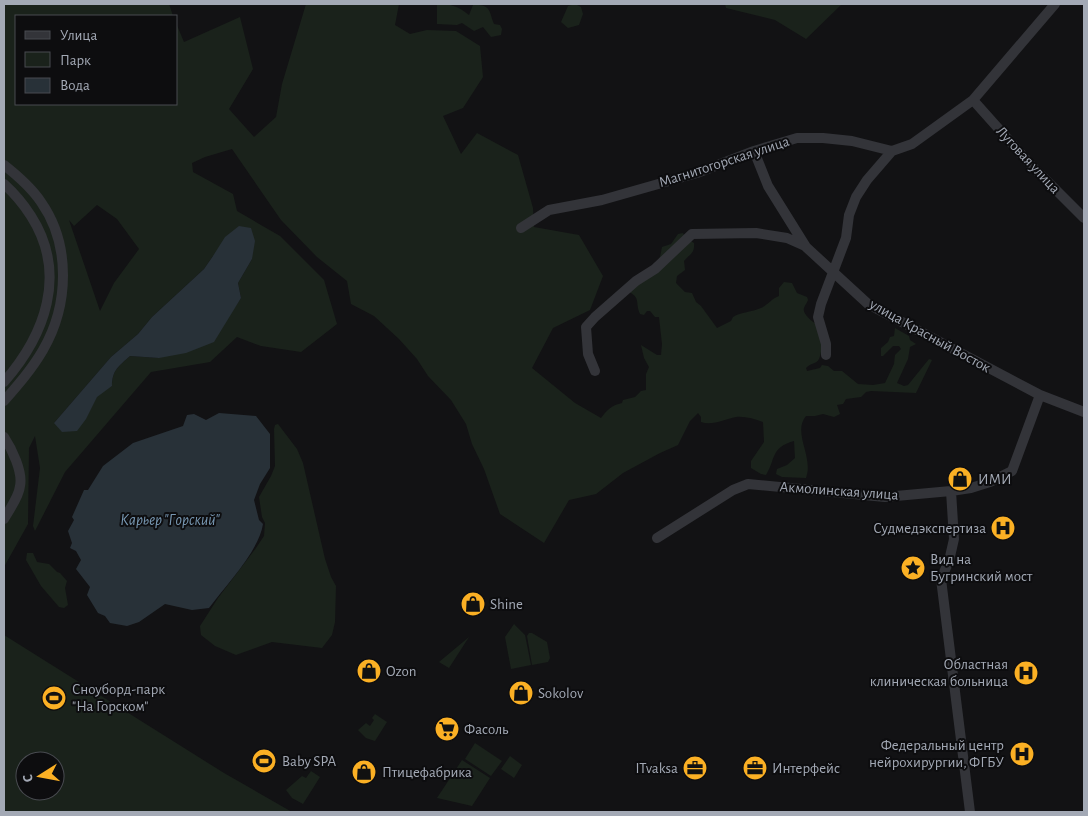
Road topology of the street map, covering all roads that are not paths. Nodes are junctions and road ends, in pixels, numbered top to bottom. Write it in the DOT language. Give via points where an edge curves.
graph roads {
  1 [pos="1055,4"];
  2 [pos="973,100"];
  3 [pos="754,151"];
  4 [pos="892,151"];
  5 [pos="4,165"];
  6 [pos="4,184"];
  7 [pos="1084,218"];
  8 [pos="521,228"];
  9 [pos="806,247"];
  10 [pos="834,272"];
  11 [pos="826,355"];
  12 [pos="17,367"];
  13 [pos="595,371"];
  14 [pos="27,374"];
  15 [pos="4,382"];
  16 [pos="1040,395"];
  17 [pos="4,401"];
  18 [pos="1084,412"];
  19 [pos="4,439"];
  20 [pos="951,492"];
  21 [pos="4,519"];
  22 [pos="657,538"];
  23 [pos="970,812"];
  1 -- 2 [label="street"];
  2 -- 4 [label="street" via="912,144"];
  2 -- 7 [label="street, Луговая улица"];
  3 -- 4 [label="street, Магнитогорская улица" via="797,138 823,138"];
  3 -- 8 [label="street, Магнитогорская улица" via="697,173 602,200 549,210"];
  3 -- 9 [label="street, улица Красный Восток" via="768,186"];
  4 -- 10 [label="street" via="856,197"];
  5 -- 14 [label="street" via="26,182 42,202 57,235 63,261 64,287 59,311 44,348"];
  6 -- 12 [label="street" via="37,225 50,262 46,308 32,344"];
  9 -- 10 [label="street, улица Красный Восток"];
  9 -- 13 [label="street" via="787,238 756,233 692,234 586,326 588,354"];
  10 -- 11 [label="street" via="818,317"];
  10 -- 16 [label="street, улица Красный Восток" via="868,304"];
  12 -- 14 [label="street"];
  12 -- 15 [label="street"];
  14 -- 17 [label="street"];
  16 -- 18 [label="street, улица Красный Восток"];
  16 -- 20 [label="street, Акмолинская улица" via="1012,471 990,482"];
  19 -- 21 [label="street" via="18,468 20,486"];
  20 -- 22 [label="street, Акмолинская улица" via="885,497 748,484"];
  20 -- 23 [label="street" via="954,539 941,579"];
}
